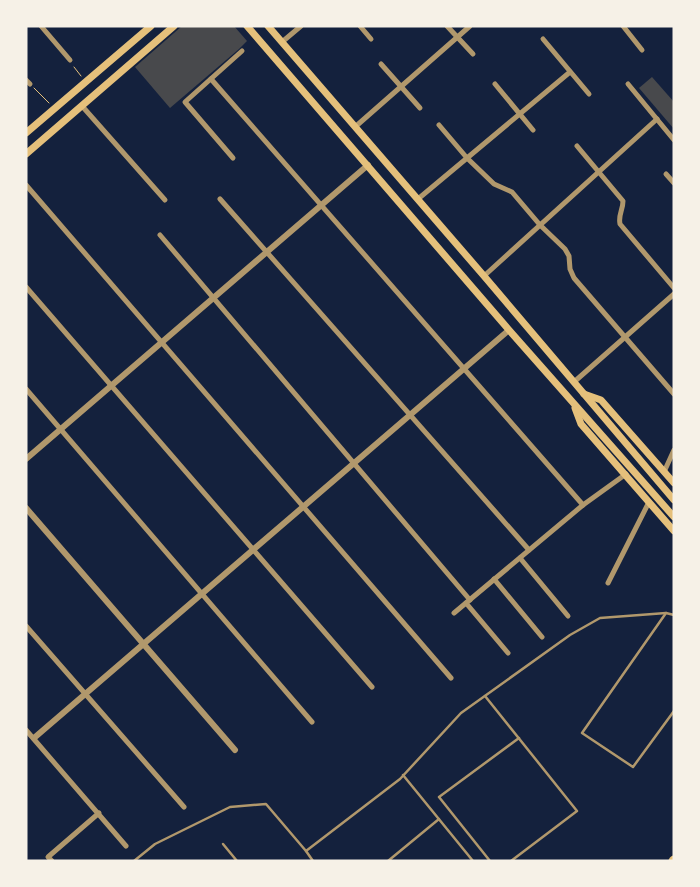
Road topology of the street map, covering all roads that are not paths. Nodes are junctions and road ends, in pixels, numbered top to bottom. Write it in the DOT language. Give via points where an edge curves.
graph roads {
  1 [pos="41,26"];
  2 [pos="151,26"];
  3 [pos="174,26"];
  4 [pos="247,26"];
  5 [pos="268,26"];
  6 [pos="301,26"];
  7 [pos="360,26"];
  8 [pos="447,26"];
  9 [pos="470,26"];
  10 [pos="623,26"];
  11 [pos="457,37"];
  12 [pos="371,39"];
  13 [pos="543,39"];
  14 [pos="282,42"];
  15 [pos="642,50"];
  16 [pos="242,51"];
  17 [pos="473,54"];
  18 [pos="70,60"];
  19 [pos="380,64"];
  20 [pos="570,72"];
  21 [pos="211,79"];
  22 [pos="495,84"];
  23 [pos="628,84"];
  24 [pos="401,86"];
  25 [pos="589,94"];
  26 [pos="82,106"];
  27 [pos="420,108"];
  28 [pos="520,114"];
  29 [pos="657,119"];
  30 [pos="440,125"];
  31 [pos="354,127"];
  32 [pos="533,130"];
  33 [pos="26,133"];
  34 [pos="674,140"];
  35 [pos="577,146"];
  36 [pos="26,154"];
  37 [pos="233,158"];
  38 [pos="467,158"];
  39 [pos="368,165"];
  40 [pos="598,172"];
  41 [pos="666,174"];
  42 [pos="674,183"];
  43 [pos="26,185"];
  44 [pos="220,199"];
  45 [pos="418,199"];
  46 [pos="165,200"];
  47 [pos="321,206"];
  48 [pos="540,225"];
  49 [pos="160,235"];
  50 [pos="267,253"];
  51 [pos="484,276"];
  52 [pos="26,287"];
  53 [pos="674,288"];
  54 [pos="674,294"];
  55 [pos="214,298"];
  56 [pos="509,330"];
  57 [pos="625,337"];
  58 [pos="162,342"];
  59 [pos="464,369"];
  60 [pos="574,382"];
  61 [pos="112,386"];
  62 [pos="26,390"];
  63 [pos="584,394"];
  64 [pos="674,394"];
  65 [pos="573,403"];
  66 [pos="410,415"];
  67 [pos="61,430"];
  68 [pos="39,448"];
  69 [pos="674,450"];
  70 [pos="26,452"];
  71 [pos="26,459"];
  72 [pos="354,463"];
  73 [pos="664,472"];
  74 [pos="626,474"];
  75 [pos="674,483"];
  76 [pos="674,500"];
  77 [pos="649,502"];
  78 [pos="583,505"];
  79 [pos="303,506"];
  80 [pos="28,511"];
  81 [pos="674,517"];
  82 [pos="674,531"];
  83 [pos="253,549"];
  84 [pos="529,550"];
  85 [pos="520,558"];
  86 [pos="494,580"];
  87 [pos="608,583"];
  88 [pos="201,593"];
  89 [pos="468,601"];
  90 [pos="454,613"];
  91 [pos="666,613"];
  92 [pos="674,615"];
  93 [pos="568,616"];
  94 [pos="26,626"];
  95 [pos="542,638"];
  96 [pos="143,644"];
  97 [pos="508,654"];
  98 [pos="451,678"];
  99 [pos="372,687"];
  100 [pos="86,694"];
  101 [pos="485,696"];
  102 [pos="674,711"];
  103 [pos="312,722"];
  104 [pos="26,730"];
  105 [pos="34,738"];
  106 [pos="519,738"];
  107 [pos="235,750"];
  108 [pos="402,775"];
  109 [pos="184,807"];
  110 [pos="99,813"];
  111 [pos="439,819"];
  112 [pos="224,844"];
  113 [pos="126,846"];
  114 [pos="306,850"];
  115 [pos="52,861"];
  116 [pos="134,861"];
  117 [pos="237,861"];
  118 [pos="313,861"];
  119 [pos="388,861"];
  120 [pos="473,861"];
  121 [pos="490,861"];
  122 [pos="511,861"];
  1 -- 18 [label="street"];
  2 -- 33 [label="main road"];
  3 -- 26 [label="main road"];
  4 -- 39 [label="main road"];
  5 -- 14 [label="main road"];
  6 -- 14 [label="street"];
  7 -- 12 [label="street"];
  8 -- 11 [label="street"];
  9 -- 11 [label="street"];
  10 -- 15 [label="street"];
  11 -- 17 [label="street"];
  11 -- 24 [label="street"];
  13 -- 20 [label="street"];
  14 -- 31 [label="main road"];
  16 -- 21 [label="street"];
  19 -- 24 [label="street"];
  20 -- 25 [label="street"];
  20 -- 28 [label="street"];
  21 -- 37 [label="street" via="185,102"];
  21 -- 47 [label="street"];
  22 -- 28 [label="street"];
  23 -- 29 [label="street"];
  24 -- 27 [label="street"];
  24 -- 31 [label="street"];
  26 -- 36 [label="main road"];
  26 -- 46 [label="street"];
  28 -- 32 [label="street"];
  28 -- 38 [label="street"];
  29 -- 34 [label="street"];
  29 -- 40 [label="street"];
  30 -- 38 [label="street"];
  31 -- 45 [label="main road"];
  35 -- 40 [label="street"];
  38 -- 45 [label="street"];
  38 -- 48 [label="street" via="494,184 512,192"];
  39 -- 47 [label="street"];
  39 -- 56 [label="main road"];
  40 -- 48 [label="street"];
  40 -- 53 [label="street" via="623,201 620,224"];
  41 -- 42 [label="street"];
  43 -- 58 [label="street"];
  44 -- 50 [label="street"];
  45 -- 51 [label="main road"];
  47 -- 50 [label="street"];
  47 -- 59 [label="street"];
  48 -- 51 [label="street"];
  48 -- 57 [label="street" via="565,249 574,278"];
  49 -- 55 [label="street"];
  50 -- 55 [label="street"];
  50 -- 66 [label="street"];
  51 -- 60 [label="main road"];
  52 -- 61 [label="street"];
  54 -- 57 [label="street"];
  55 -- 58 [label="street"];
  55 -- 72 [label="street"];
  56 -- 59 [label="street"];
  56 -- 65 [label="main road"];
  57 -- 60 [label="street"];
  57 -- 64 [label="street"];
  58 -- 61 [label="street"];
  58 -- 79 [label="street"];
  59 -- 66 [label="street"];
  59 -- 78 [label="street"];
  60 -- 63 [label="main road"];
  61 -- 67 [label="street"];
  61 -- 83 [label="street"];
  62 -- 67 [label="street"];
  63 -- 73 [label="main road" via="602,400"];
  63 -- 76 [label="main road"];
  65 -- 74 [label="main road" via="581,424"];
  65 -- 81 [label="main road"];
  66 -- 72 [label="street"];
  66 -- 84 [label="street"];
  67 -- 68 [label="street"];
  67 -- 88 [label="street"];
  68 -- 70 [label="street"];
  68 -- 71 [label="street"];
  69 -- 73 [label="street"];
  72 -- 79 [label="street"];
  72 -- 89 [label="street"];
  73 -- 75 [label="main road"];
  74 -- 77 [label="main road"];
  74 -- 78 [label="street"];
  77 -- 82 [label="main road"];
  77 -- 87 [label="street"];
  78 -- 84 [label="street"];
  79 -- 83 [label="street"];
  79 -- 98 [label="street"];
  80 -- 96 [label="street"];
  83 -- 88 [label="street"];
  83 -- 99 [label="street"];
  84 -- 85 [label="street"];
  85 -- 86 [label="street"];
  85 -- 93 [label="street"];
  86 -- 89 [label="street"];
  86 -- 95 [label="street"];
  88 -- 96 [label="street"];
  88 -- 103 [label="street"];
  89 -- 90 [label="street"];
  89 -- 97 [label="street"];
  91 -- 92 [label="lane"];
  91 -- 101 [label="lane" via="600,618 570,635"];
  91 -- 102 [label="lane" via="582,733 633,767"];
  94 -- 100 [label="street"];
  96 -- 100 [label="street"];
  96 -- 107 [label="street"];
  100 -- 105 [label="street"];
  100 -- 109 [label="street"];
  101 -- 106 [label="lane"];
  101 -- 108 [label="lane" via="461,713"];
  104 -- 105 [label="street"];
  105 -- 110 [label="street"];
  106 -- 121 [label="lane" via="439,798"];
  106 -- 122 [label="lane" via="577,811"];
  108 -- 111 [label="lane"];
  108 -- 114 [label="lane"];
  110 -- 113 [label="street"];
  110 -- 115 [label="street" via="48,857"];
  111 -- 119 [label="lane"];
  111 -- 120 [label="lane"];
  112 -- 117 [label="lane"];
  114 -- 116 [label="lane" via="266,804 230,807 155,844"];
  114 -- 118 [label="lane"];
}
